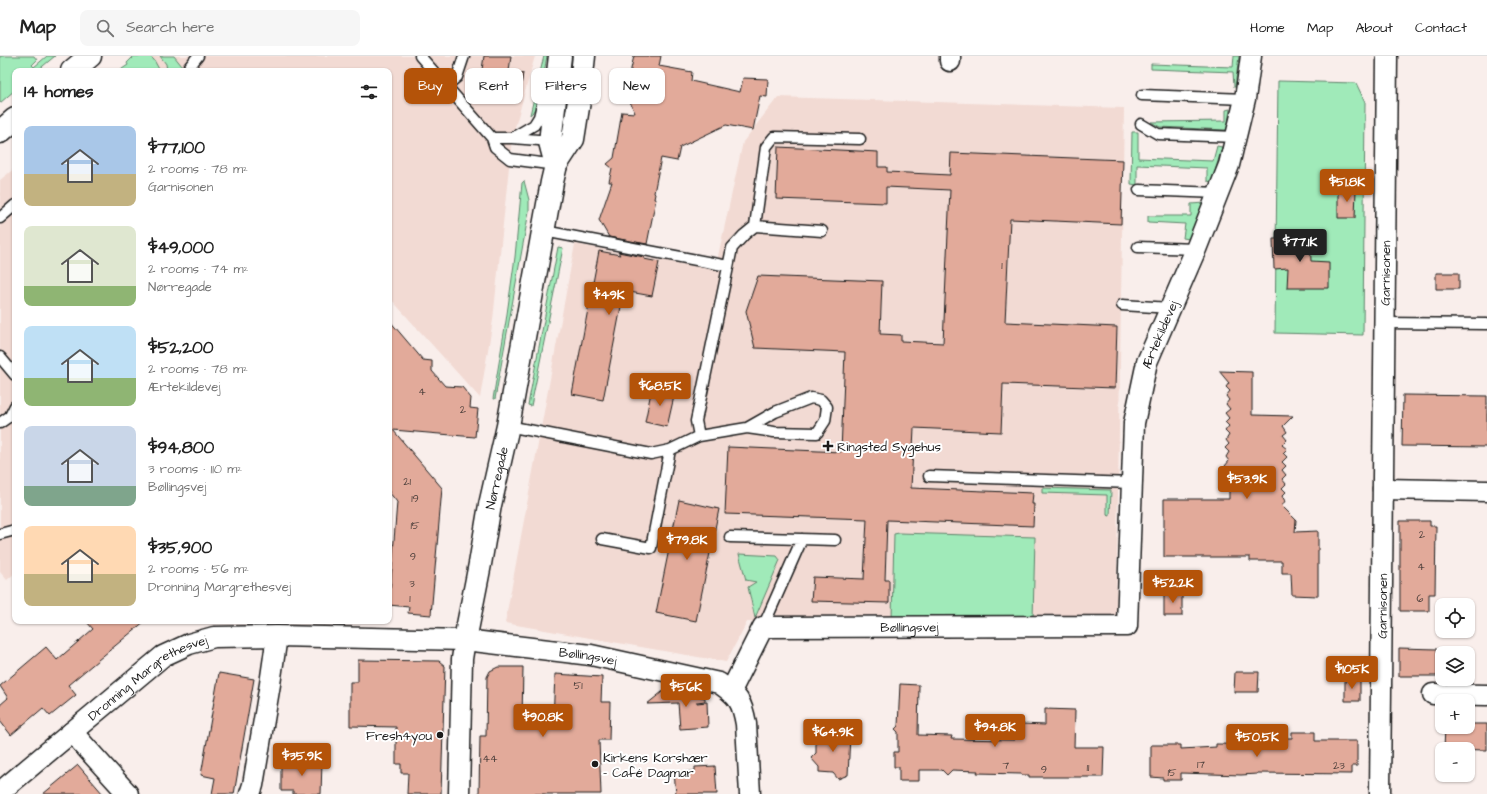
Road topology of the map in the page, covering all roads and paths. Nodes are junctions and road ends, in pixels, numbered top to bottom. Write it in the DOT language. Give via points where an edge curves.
graph roads {
  1 [pos="90,56"];
  2 [pos="198,56"];
  3 [pos="420,56"];
  4 [pos="557,56"];
  5 [pos="560,56"];
  6 [pos="584,56"];
  7 [pos="1251,56"];
  8 [pos="1387,56"];
  9 [pos="461,57"];
  10 [pos="76,68"];
  11 [pos="188,68"];
  12 [pos="430,68"];
  13 [pos="457,77"];
  14 [pos="1142,95"];
  15 [pos="457,98"];
  16 [pos="1245,99"];
  17 [pos="12,122"];
  18 [pos="1141,124"];
  19 [pos="0,132"];
  20 [pos="1236,137"];
  21 [pos="492,138"];
  22 [pos="512,138"];
  23 [pos="573,139"];
  24 [pos="860,139"];
  25 [pos="550,142"];
  26 [pos="556,165"];
  27 [pos="1140,190"];
  28 [pos="1219,194"];
  29 [pos="12,208"];
  30 [pos="0,218"];
  31 [pos="756,226"];
  32 [pos="544,231"];
  33 [pos="822,231"];
  34 [pos="1138,247"];
  35 [pos="1196,248"];
  36 [pos="728,266"];
  37 [pos="1122,305"];
  38 [pos="1171,308"];
  39 [pos="1384,323"];
  40 [pos="1487,324"];
  41 [pos="0,357"];
  42 [pos="12,371"];
  43 [pos="12,412"];
  44 [pos="0,423"];
  45 [pos="508,426"];
  46 [pos="747,428"];
  47 [pos="699,436"];
  48 [pos="670,450"];
  49 [pos="929,476"];
  50 [pos="1132,483"];
  51 [pos="1383,489"];
  52 [pos="1487,491"];
  53 [pos="12,531"];
  54 [pos="0,534"];
  55 [pos="730,537"];
  56 [pos="602,539"];
  57 [pos="802,539"];
  58 [pos="835,540"];
  59 [pos="1127,626"];
  60 [pos="763,627"];
  61 [pos="277,636"];
  62 [pos="465,640"];
  63 [pos="731,691"];
  64 [pos="1433,694"];
  65 [pos="1487,695"];
  66 [pos="72,732"];
  67 [pos="0,792"];
  68 [pos="128,794"];
  69 [pos="250,794"];
  70 [pos="459,794"];
  71 [pos="750,794"];
  72 [pos="1380,794"];
  1 -- 10 [label="street"];
  2 -- 11 [label="lane"];
  3 -- 12 [label="lane"];
  4 -- 22 [label="lane" via="539,117 534,125"];
  5 -- 25 [label="street, Nørregade"];
  6 -- 23 [label="street, Nørregade"];
  7 -- 16 [label="street, Ærtekildevej"];
  8 -- 39 [label="street, Garnisonen"];
  9 -- 13 [label="lane"];
  14 -- 16 [label="lane"];
  15 -- 21 [label="lane"];
  16 -- 20 [label="street, Ærtekildevej"];
  17 -- 19 [label="street"];
  18 -- 20 [label="lane" via="1158,134"];
  20 -- 28 [label="street, Ærtekildevej"];
  21 -- 22 [label="lane"];
  21 -- 26 [label="lane" via="495,148 510,159"];
  22 -- 25 [label="lane"];
  23 -- 25 [label="lane"];
  23 -- 26 [label="street, Nørregade"];
  24 -- 31 [label="lane" via="774,137 766,147"];
  25 -- 26 [label="street, Nørregade"];
  26 -- 32 [label="street, Nørregade"];
  27 -- 28 [label="lane"];
  28 -- 35 [label="street, Ærtekildevej"];
  29 -- 30 [label="lane"];
  31 -- 33 [label="lane"];
  31 -- 36 [label="lane" via="732,248"];
  32 -- 36 [label="lane"];
  32 -- 45 [label="street, Nørregade"];
  34 -- 35 [label="lane"];
  35 -- 38 [label="street, Ærtekildevej"];
  36 -- 47 [label="lane" via="696,421"];
  37 -- 38 [label="lane"];
  38 -- 50 [label="street, Ærtekildevej" via="1147,362 1134,423"];
  39 -- 40 [label="lane"];
  39 -- 51 [label="street, Garnisonen"];
  41 -- 42 [label="lane"];
  43 -- 44 [label="lane"];
  45 -- 48 [label="lane" via="652,454"];
  45 -- 62 [label="street, Nørregade" via="490,505"];
  46 -- 46 [label="lane" via="774,432 817,433 825,421 826,407 821,400 811,398 775,412"];
  46 -- 47 [label="lane"];
  47 -- 48 [label="lane"];
  48 -- 56 [label="lane" via="651,548"];
  49 -- 50 [label="lane"];
  50 -- 59 [label="street, Ærtekildevej"];
  51 -- 52 [label="street"];
  51 -- 72 [label="street, Garnisonen"];
  53 -- 54 [label="lane"];
  55 -- 57 [label="lane"];
  57 -- 58 [label="lane"];
  57 -- 60 [label="lane"];
  59 -- 60 [label="street, Bøllingsvej"];
  60 -- 63 [label="street"];
  61 -- 62 [label="street, Dronning Margrethesvej"];
  61 -- 66 [label="street, Dronning Margrethesvej" via="214,636 163,656"];
  61 -- 69 [label="street"];
  62 -- 63 [label="street, Bøllingsvej" via="591,655 704,679 719,683"];
  62 -- 70 [label="street, Nørregade" via="462,659"];
  63 -- 71 [label="street, Bøllingsvej" via="739,700 744,713"];
  64 -- 65 [label="street"];
  66 -- 67 [label="street, Dronning Margrethesvej"];
  66 -- 68 [label="street"];
}
